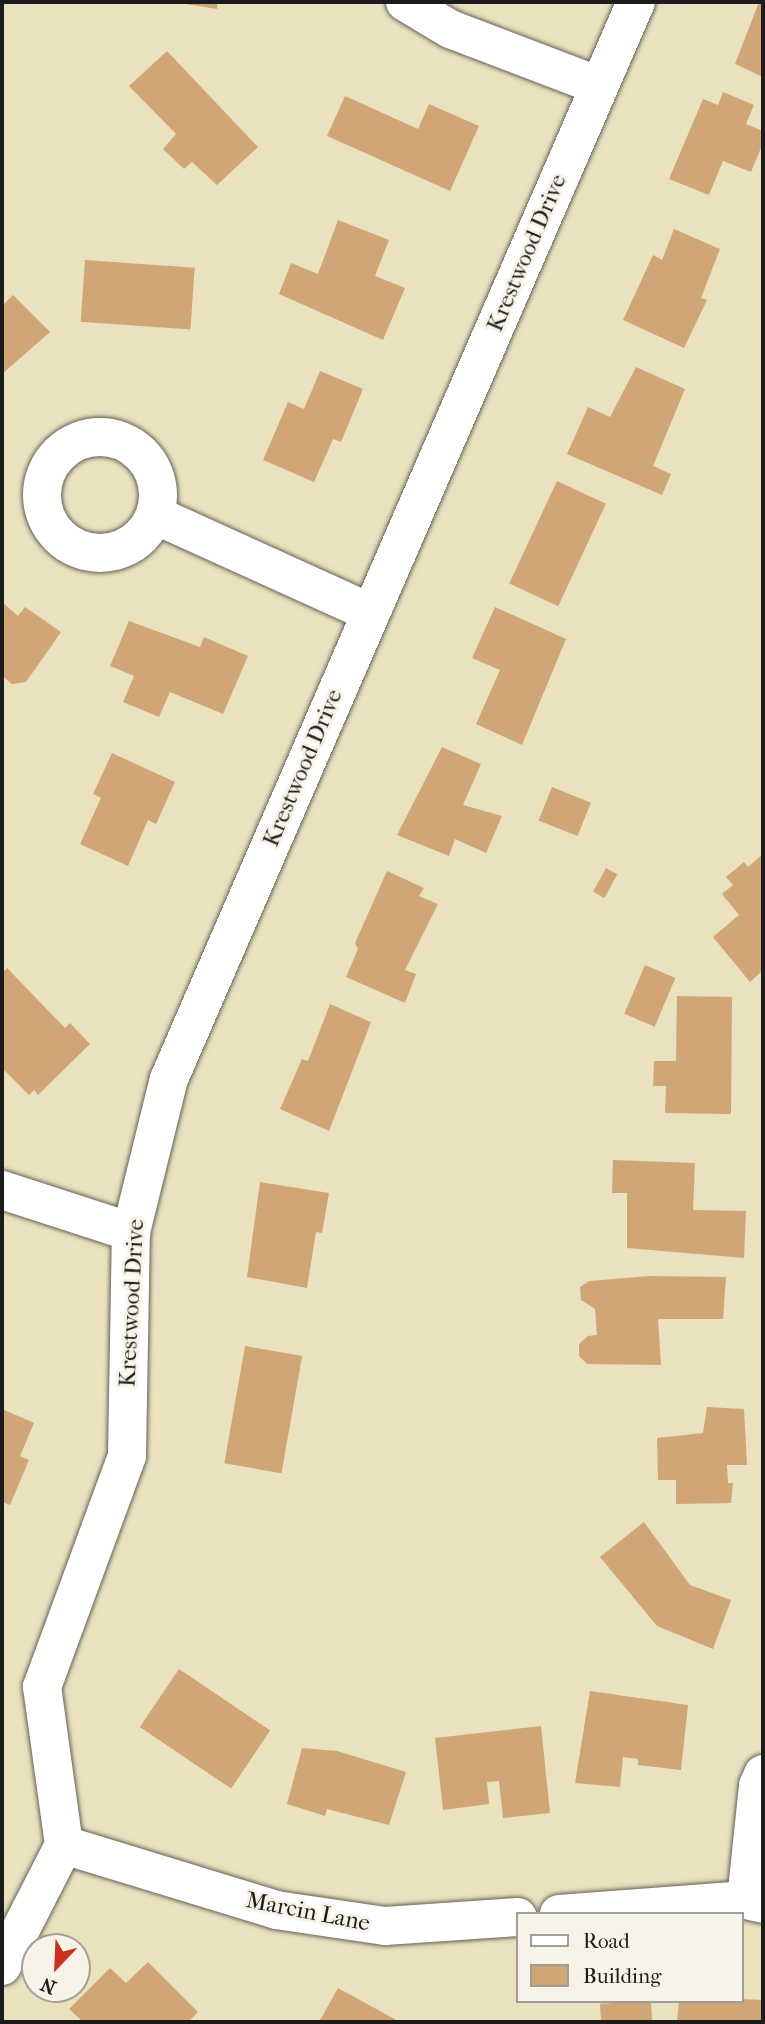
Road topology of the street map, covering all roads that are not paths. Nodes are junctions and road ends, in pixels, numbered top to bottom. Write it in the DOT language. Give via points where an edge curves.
graph roads {
  1 [pos="405,2"];
  2 [pos="636,2"];
  3 [pos="599,86"];
  4 [pos="155,515"];
  5 [pos="371,613"];
  6 [pos="2,1190"];
  7 [pos="131,1232"];
  8 [pos="763,1774"];
  9 [pos="64,1845"];
  10 [pos="754,1902"];
  11 [pos="592,1912"];
  12 [pos="516,1917"];
  13 [pos="2,1966"];
  1 -- 3 [label="street" via="450,29"];
  2 -- 3 [label="street, Krestwood Drive"];
  3 -- 5 [label="street, Krestwood Drive"];
  4 -- 5 [label="street"];
  5 -- 7 [label="street, Krestwood Drive" via="169,1079"];
  6 -- 7 [label="street"];
  7 -- 9 [label="street, Krestwood Drive" via="127,1456 42,1687"];
  8 -- 10 [label="street" via="758,1787"];
  9 -- 12 [label="street, Marcin Lane" via="276,1910 385,1926"];
  9 -- 13 [label="street"];
  10 -- 11 [label="street"];
}
